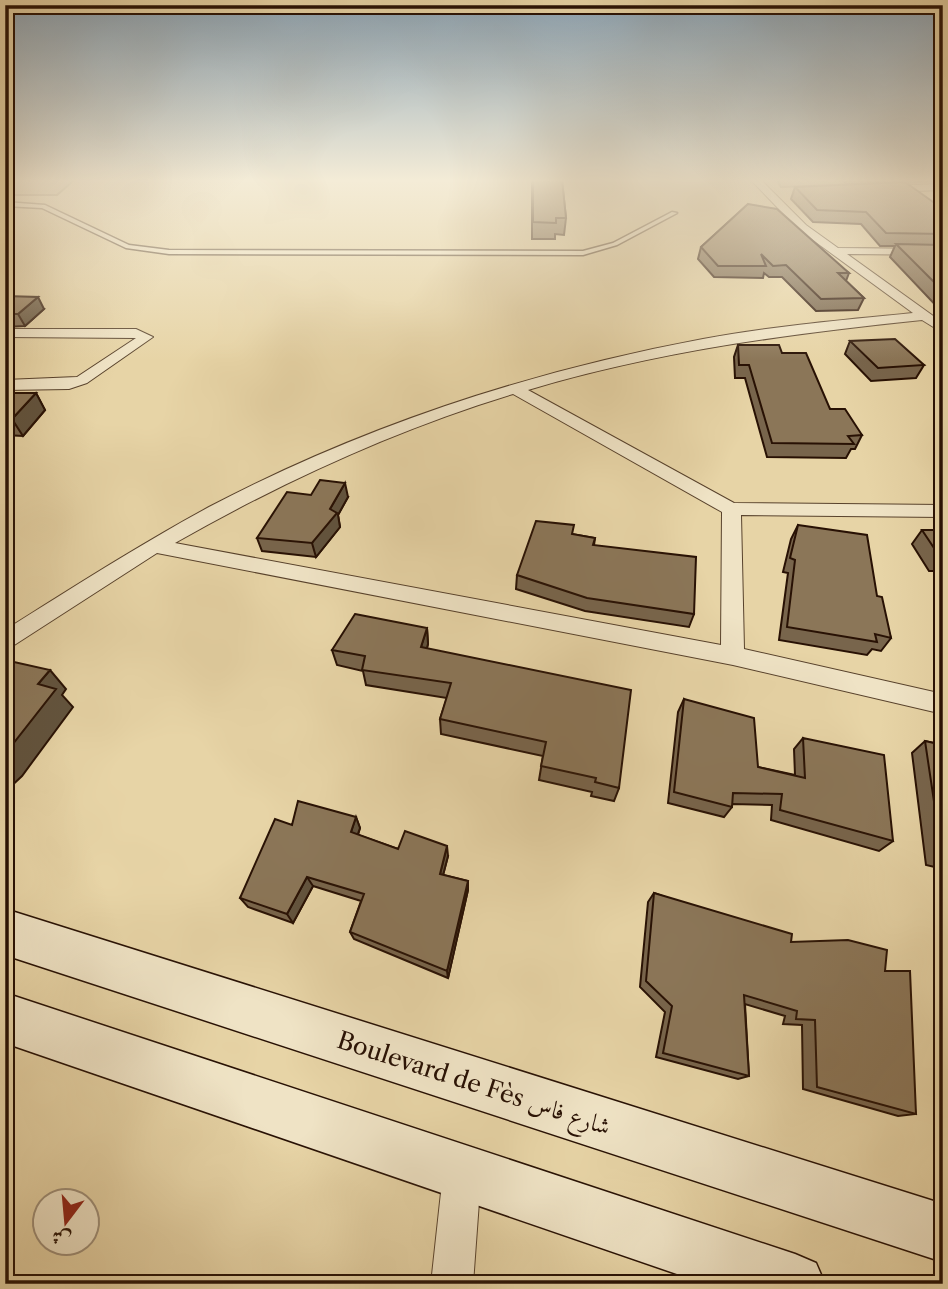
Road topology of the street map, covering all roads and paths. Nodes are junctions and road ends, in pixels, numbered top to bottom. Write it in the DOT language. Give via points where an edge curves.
graph roads {
  1 [pos="114,240"];
  2 [pos="621,240"];
  3 [pos="821,240"];
  4 [pos="833,251"];
  5 [pos="943,252"];
  6 [pos="923,316"];
  7 [pos="943,329"];
  8 [pos="5,333"];
  9 [pos="5,384"];
  10 [pos="517,390"];
  11 [pos="732,509"];
  12 [pos="943,511"];
  13 [pos="154,546"];
  14 [pos="5,642"];
  15 [pos="733,656"];
  16 [pos="943,704"];
  17 [pos="5,932"];
  18 [pos="5,1018"];
  19 [pos="462,1174"];
  20 [pos="943,1233"];
  21 [pos="452,1284"];
  22 [pos="796,1284"];
  1 -- 2 [label="lane" via="128,247 203,253 583,253"];
  3 -- 4 [label="street"];
  4 -- 5 [label="street"];
  4 -- 6 [label="street"];
  6 -- 7 [label="street"];
  6 -- 10 [label="street" via="702,342"];
  8 -- 9 [label="street" via="136,333 146,337 82,380"];
  10 -- 11 [label="street"];
  10 -- 13 [label="street" via="404,427 324,461"];
  11 -- 12 [label="street"];
  11 -- 15 [label="street"];
  13 -- 14 [label="street"];
  13 -- 15 [label="street"];
  15 -- 16 [label="street"];
  17 -- 20 [label="main road, Boulevard de Fès شارع فاس"];
  18 -- 19 [label="main road"];
  19 -- 21 [label="street"];
  19 -- 22 [label="main road"];
}
